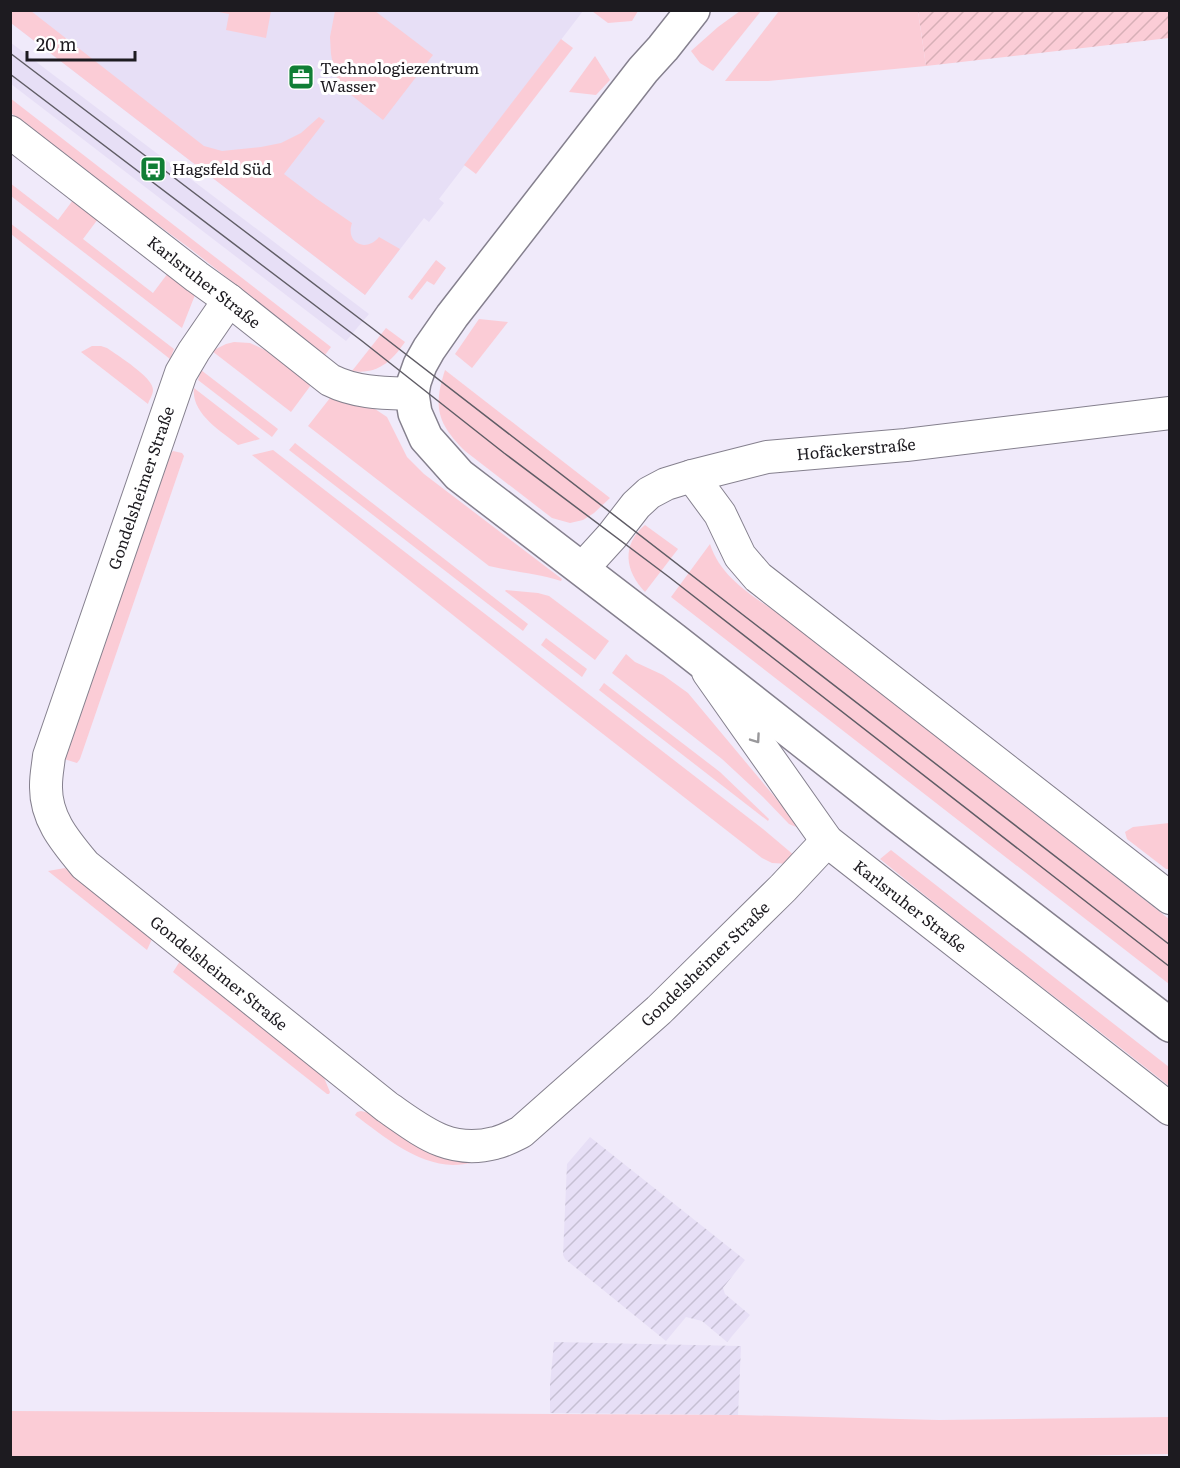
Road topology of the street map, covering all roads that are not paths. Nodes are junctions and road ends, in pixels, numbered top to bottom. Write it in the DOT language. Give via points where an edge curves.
graph roads {
  1 [pos="693,10"];
  2 [pos="10,132"];
  3 [pos="229,300"];
  4 [pos="412,394"];
  5 [pos="1170,413"];
  6 [pos="692,476"];
  7 [pos="582,569"];
  8 [pos="698,658"];
  9 [pos="827,841"];
  10 [pos="1170,898"];
  11 [pos="1170,1025"];
  12 [pos="1170,1109"];
  1 -- 4 [label="street, Karlsruher Straße" via="453,316 420,365"];
  2 -- 3 [label="street, Karlsruher Straße"];
  3 -- 4 [label="street, Karlsruher Straße" via="330,380 354,389"];
  3 -- 9 [label="street, Gondelsheimer Straße" via="181,373 49,756 45,786 50,815 85,865 387,1107 430,1136 450,1144 473,1146 495,1143 521,1132 659,1010"];
  4 -- 7 [label="street, Karlsruher Straße" via="420,425 437,452 459,474"];
  5 -- 6 [label="street, Hofäckerstraße" via="767,458"];
  6 -- 7 [label="street, Hofäckerstraße" via="649,493"];
  6 -- 10 [label="street" via="720,514 740,556 758,577"];
  7 -- 8 [label="street, Karlsruher Straße"];
  8 -- 9 [label="street, Karlsruher Straße, one-way"];
  8 -- 11 [label="street, Karlsruher Straße"];
  9 -- 12 [label="street, Karlsruher Straße"];
}
